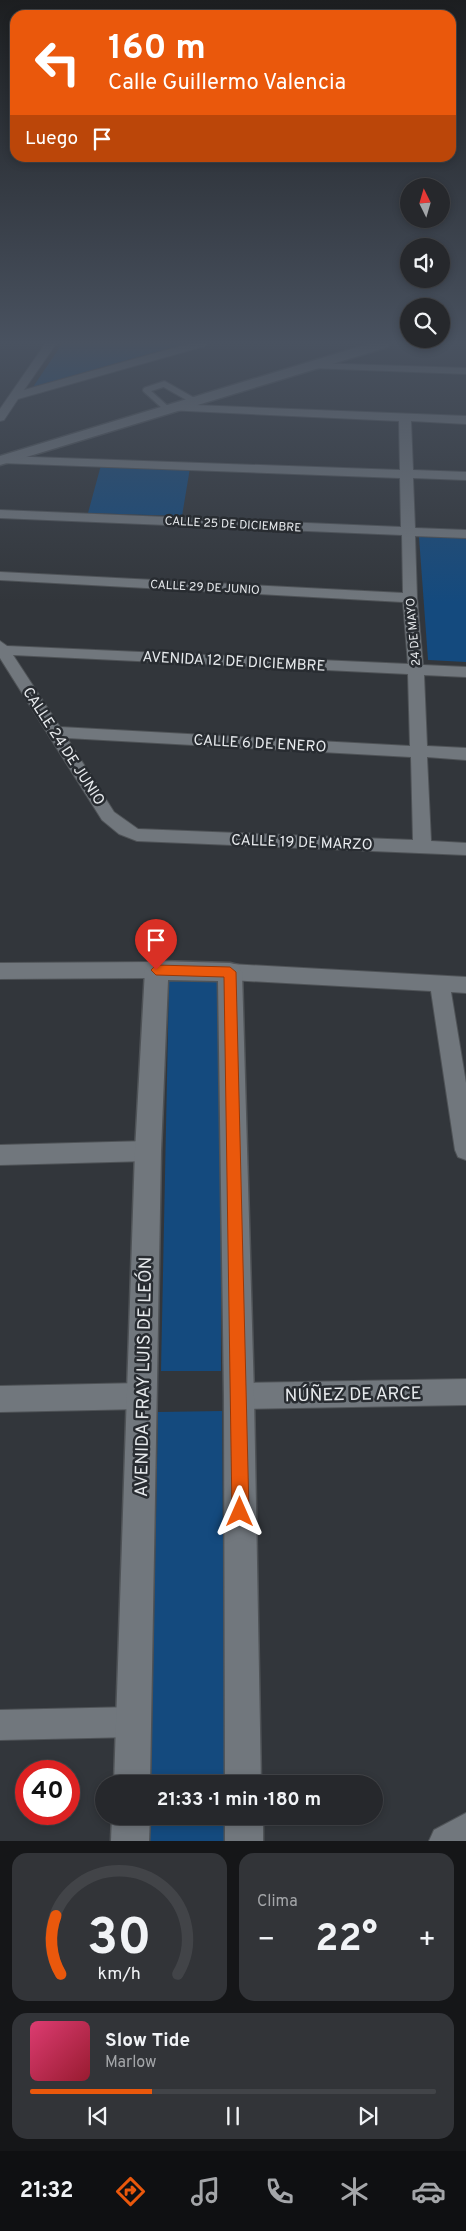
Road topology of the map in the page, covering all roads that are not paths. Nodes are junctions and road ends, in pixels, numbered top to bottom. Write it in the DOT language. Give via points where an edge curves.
graph roads {
  1 [pos="101,430"];
  2 [pos="405,430"];
  3 [pos="2,460"];
  4 [pos="407,474"];
  5 [pos="466,476"];
  6 [pos="0,514"];
  7 [pos="410,532"];
  8 [pos="466,534"];
  9 [pos="0,576"];
  10 [pos="410,598"];
  11 [pos="1,648"];
  12 [pos="416,670"];
  13 [pos="466,672"];
  14 [pos="54,732"];
  15 [pos="418,752"];
  16 [pos="466,754"];
  17 [pos="137,835"];
  18 [pos="422,846"];
  19 [pos="466,849"];
  20 [pos="156,970"];
  21 [pos="0,971"];
  22 [pos="230,972"];
  23 [pos="440,984"];
  24 [pos="466,985"];
  25 [pos="466,1150"];
  26 [pos="148,1151"];
  27 [pos="0,1155"];
  28 [pos="466,1392"];
  29 [pos="142,1396"];
  30 [pos="239,1396"];
  31 [pos="0,1399"];
  32 [pos="134,1722"];
  33 [pos="0,1725"];
  34 [pos="132,1775"];
  35 [pos="244,1775"];
  36 [pos="131,1825"];
  37 [pos="244,1825"];
  38 [pos="466,1828"];
  39 [pos="130,1841"];
  40 [pos="244,1841"];
  41 [pos="445,1841"];
  1 -- 3 [label="street"];
  2 -- 4 [label="street, 24 DE MAYO"];
  3 -- 4 [label="street"];
  4 -- 5 [label="street"];
  4 -- 7 [label="street, 24 DE MAYO"];
  6 -- 7 [label="street, CALLE 25 DE DICIEMBRE"];
  7 -- 8 [label="street, CALLE 25 DE DICIEMBRE"];
  7 -- 10 [label="street, 24 DE MAYO"];
  9 -- 10 [label="street, CALLE 29 DE JUNIO"];
  10 -- 12 [label="street, 24 DE MAYO"];
  11 -- 12 [label="street, AVENIDA 12 DE DICIEMBRE"];
  11 -- 14 [label="street, CALLE 24 DE JUNIO"];
  12 -- 13 [label="street, AVENIDA 12 DE DICIEMBRE"];
  12 -- 15 [label="street, 24 DE MAYO"];
  14 -- 15 [label="street, CALLE 6 DE ENERO"];
  14 -- 17 [label="street, CALLE 24 DE JUNIO" via="108,816"];
  15 -- 16 [label="street, CALLE 6 DE ENERO"];
  15 -- 18 [label="street, 24 DE MAYO"];
  17 -- 18 [label="street, CALLE 19 DE MARZO"];
  18 -- 19 [label="street, CALLE 19 DE MARZO"];
  20 -- 21 [label="street"];
  20 -- 22 [label="street"];
  20 -- 26 [label="street, AVENIDA FRAY LUIS DE LEÓN"];
  22 -- 23 [label="street"];
  22 -- 30 [label="street"];
  23 -- 24 [label="street"];
  23 -- 25 [label="street"];
  26 -- 27 [label="street"];
  26 -- 29 [label="street, AVENIDA FRAY LUIS DE LEÓN"];
  28 -- 30 [label="street, NÚÑEZ DE ARCE"];
  29 -- 31 [label="street"];
  29 -- 32 [label="street, AVENIDA FRAY LUIS DE LEÓN"];
  30 -- 35 [label="street"];
  32 -- 33 [label="street"];
  32 -- 34 [label="street, AVENIDA FRAY LUIS DE LEÓN"];
  36 -- 39 [label="street"];
  37 -- 40 [label="street"];
  38 -- 41 [label="street"];
}
